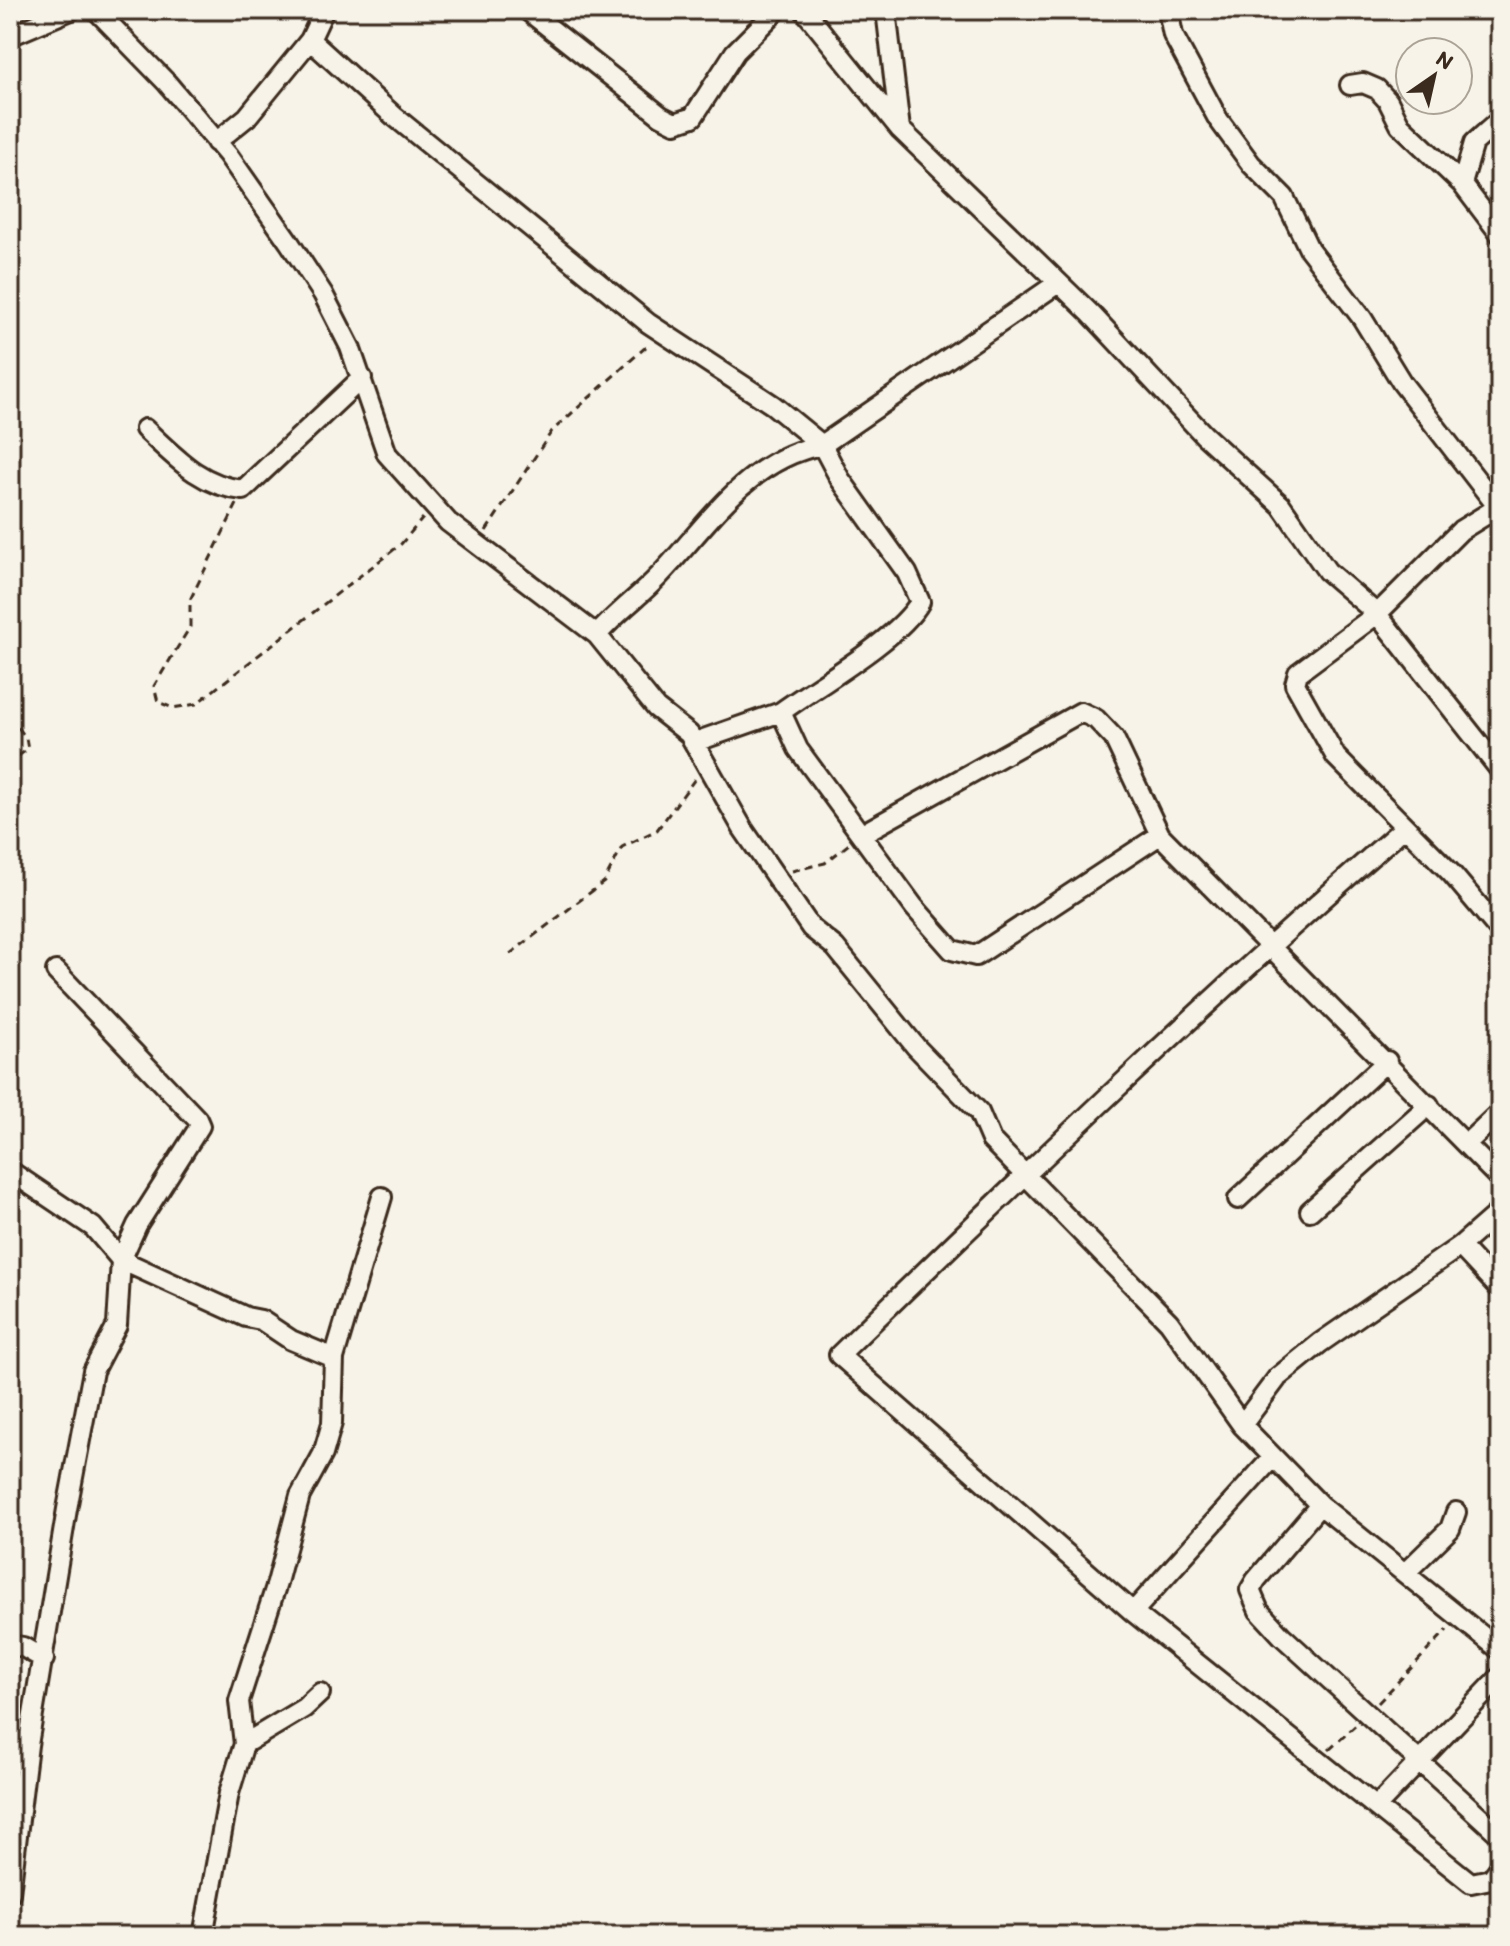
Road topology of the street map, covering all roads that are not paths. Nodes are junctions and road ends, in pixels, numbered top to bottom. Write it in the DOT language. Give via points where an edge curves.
graph roads {
  1 [pos="71,10"];
  2 [pos="96,10"];
  3 [pos="324,10"];
  4 [pos="527,10"];
  5 [pos="777,10"];
  6 [pos="804,10"];
  7 [pos="886,10"];
  8 [pos="1168,10"];
  9 [pos="10,36"];
  10 [pos="310,40"];
  11 [pos="1350,85"];
  12 [pos="1500,120"];
  13 [pos="900,129"];
  14 [pos="216,142"];
  15 [pos="1462,184"];
  16 [pos="1500,234"];
  17 [pos="1058,283"];
  18 [pos="362,378"];
  19 [pos="145,429"];
  20 [pos="822,445"];
  21 [pos="1499,508"];
  22 [pos="1377,614"];
  23 [pos="597,635"];
  24 [pos="781,712"];
  25 [pos="695,742"];
  26 [pos="1496,757"];
  27 [pos="1405,827"];
  28 [pos="862,834"];
  29 [pos="1160,835"];
  30 [pos="1500,931"];
  31 [pos="1270,944"];
  32 [pos="56,971"];
  33 [pos="1387,1061"];
  34 [pos="1429,1105"];
  35 [pos="1500,1112"];
  36 [pos="1466,1144"];
  37 [pos="10,1171"];
  38 [pos="1024,1174"];
  39 [pos="1500,1179"];
  40 [pos="382,1197"];
  41 [pos="1238,1199"];
  42 [pos="1310,1211"];
  43 [pos="1500,1211"];
  44 [pos="1460,1246"];
  45 [pos="121,1260"];
  46 [pos="1500,1289"];
  47 [pos="334,1358"];
  48 [pos="1242,1425"];
  49 [pos="1273,1457"];
  50 [pos="1320,1505"];
  51 [pos="1456,1512"];
  52 [pos="1405,1573"];
  53 [pos="1133,1612"];
  54 [pos="10,1645"];
  55 [pos="1500,1650"];
  56 [pos="44,1659"];
  57 [pos="1500,1677"];
  58 [pos="320,1693"];
  59 [pos="244,1744"];
  60 [pos="1417,1762"];
  61 [pos="1376,1807"];
  62 [pos="1500,1835"];
  63 [pos="1500,1867"];
  64 [pos="10,1893"];
  65 [pos="203,1936"];
  1 -- 9 [label="street"];
  2 -- 14 [label="street"];
  3 -- 10 [label="street"];
  4 -- 5 [label="street" via="675,123 693,117 735,52"];
  6 -- 13 [label="street"];
  7 -- 13 [label="street"];
  8 -- 21 [label="street" via="1173,35 1218,119 1284,197 1309,249 1362,318 1402,383"];
  10 -- 14 [label="street" via="247,117"];
  10 -- 20 [label="street" via="394,116 662,331 773,405"];
  11 -- 15 [label="street" via="1377,89 1400,125"];
  12 -- 15 [label="street" via="1474,143"];
  13 -- 17 [label="street"];
  14 -- 18 [label="street" via="323,294"];
  15 -- 16 [label="street"];
  17 -- 20 [label="street"];
  17 -- 22 [label="street" via="1204,435 1281,505 1327,571"];
  18 -- 19 [label="street" via="243,490 218,488"];
  18 -- 23 [label="street" via="387,454 433,506"];
  20 -- 23 [label="street" via="796,450 718,507 659,576"];
  20 -- 24 [label="street" via="907,573 920,602 877,643"];
  21 -- 22 [label="street" via="1461,530"];
  22 -- 26 [label="street"];
  22 -- 27 [label="street" via="1298,673 1295,684 1336,757"];
  23 -- 25 [label="street" via="656,708"];
  24 -- 25 [label="street"];
  24 -- 28 [label="street" via="798,749"];
  25 -- 38 [label="street" via="773,876 811,928 835,947 916,1047 979,1112 991,1140"];
  27 -- 30 [label="street"];
  27 -- 31 [label="street"];
  28 -- 29 [label="street" via="952,950 976,956"];
  28 -- 29 [label="street" via="1081,712 1114,738"];
  29 -- 31 [label="street"];
  31 -- 33 [label="street"];
  31 -- 38 [label="street"];
  32 -- 45 [label="street" via="200,1126"];
  33 -- 34 [label="street"];
  33 -- 41 [label="street"];
  34 -- 36 [label="street"];
  34 -- 42 [label="street"];
  35 -- 36 [label="street"];
  36 -- 39 [label="street"];
  37 -- 45 [label="street" via="93,1227"];
  38 -- 48 [label="street" via="1169,1322"];
  38 -- 53 [label="street" via="839,1355"];
  40 -- 47 [label="street"];
  43 -- 44 [label="street"];
  44 -- 46 [label="street"];
  44 -- 48 [label="street" via="1278,1377"];
  45 -- 47 [label="street" via="261,1320"];
  45 -- 56 [label="street" via="120,1311 93,1371"];
  47 -- 59 [label="street" via="332,1423 323,1454 300,1496 239,1701"];
  48 -- 49 [label="street"];
  49 -- 50 [label="street"];
  49 -- 53 [label="street"];
  50 -- 52 [label="street"];
  50 -- 60 [label="street" via="1250,1590 1272,1625"];
  51 -- 52 [label="street" via="1450,1529"];
  52 -- 55 [label="street"];
  53 -- 61 [label="street"];
  54 -- 56 [label="street"];
  56 -- 64 [label="street"];
  57 -- 60 [label="street"];
  58 -- 59 [label="street"];
  59 -- 65 [label="street" via="229,1793"];
  60 -- 61 [label="street"];
  60 -- 62 [label="street"];
  61 -- 63 [label="street" via="1471,1883 1491,1879"];
}
